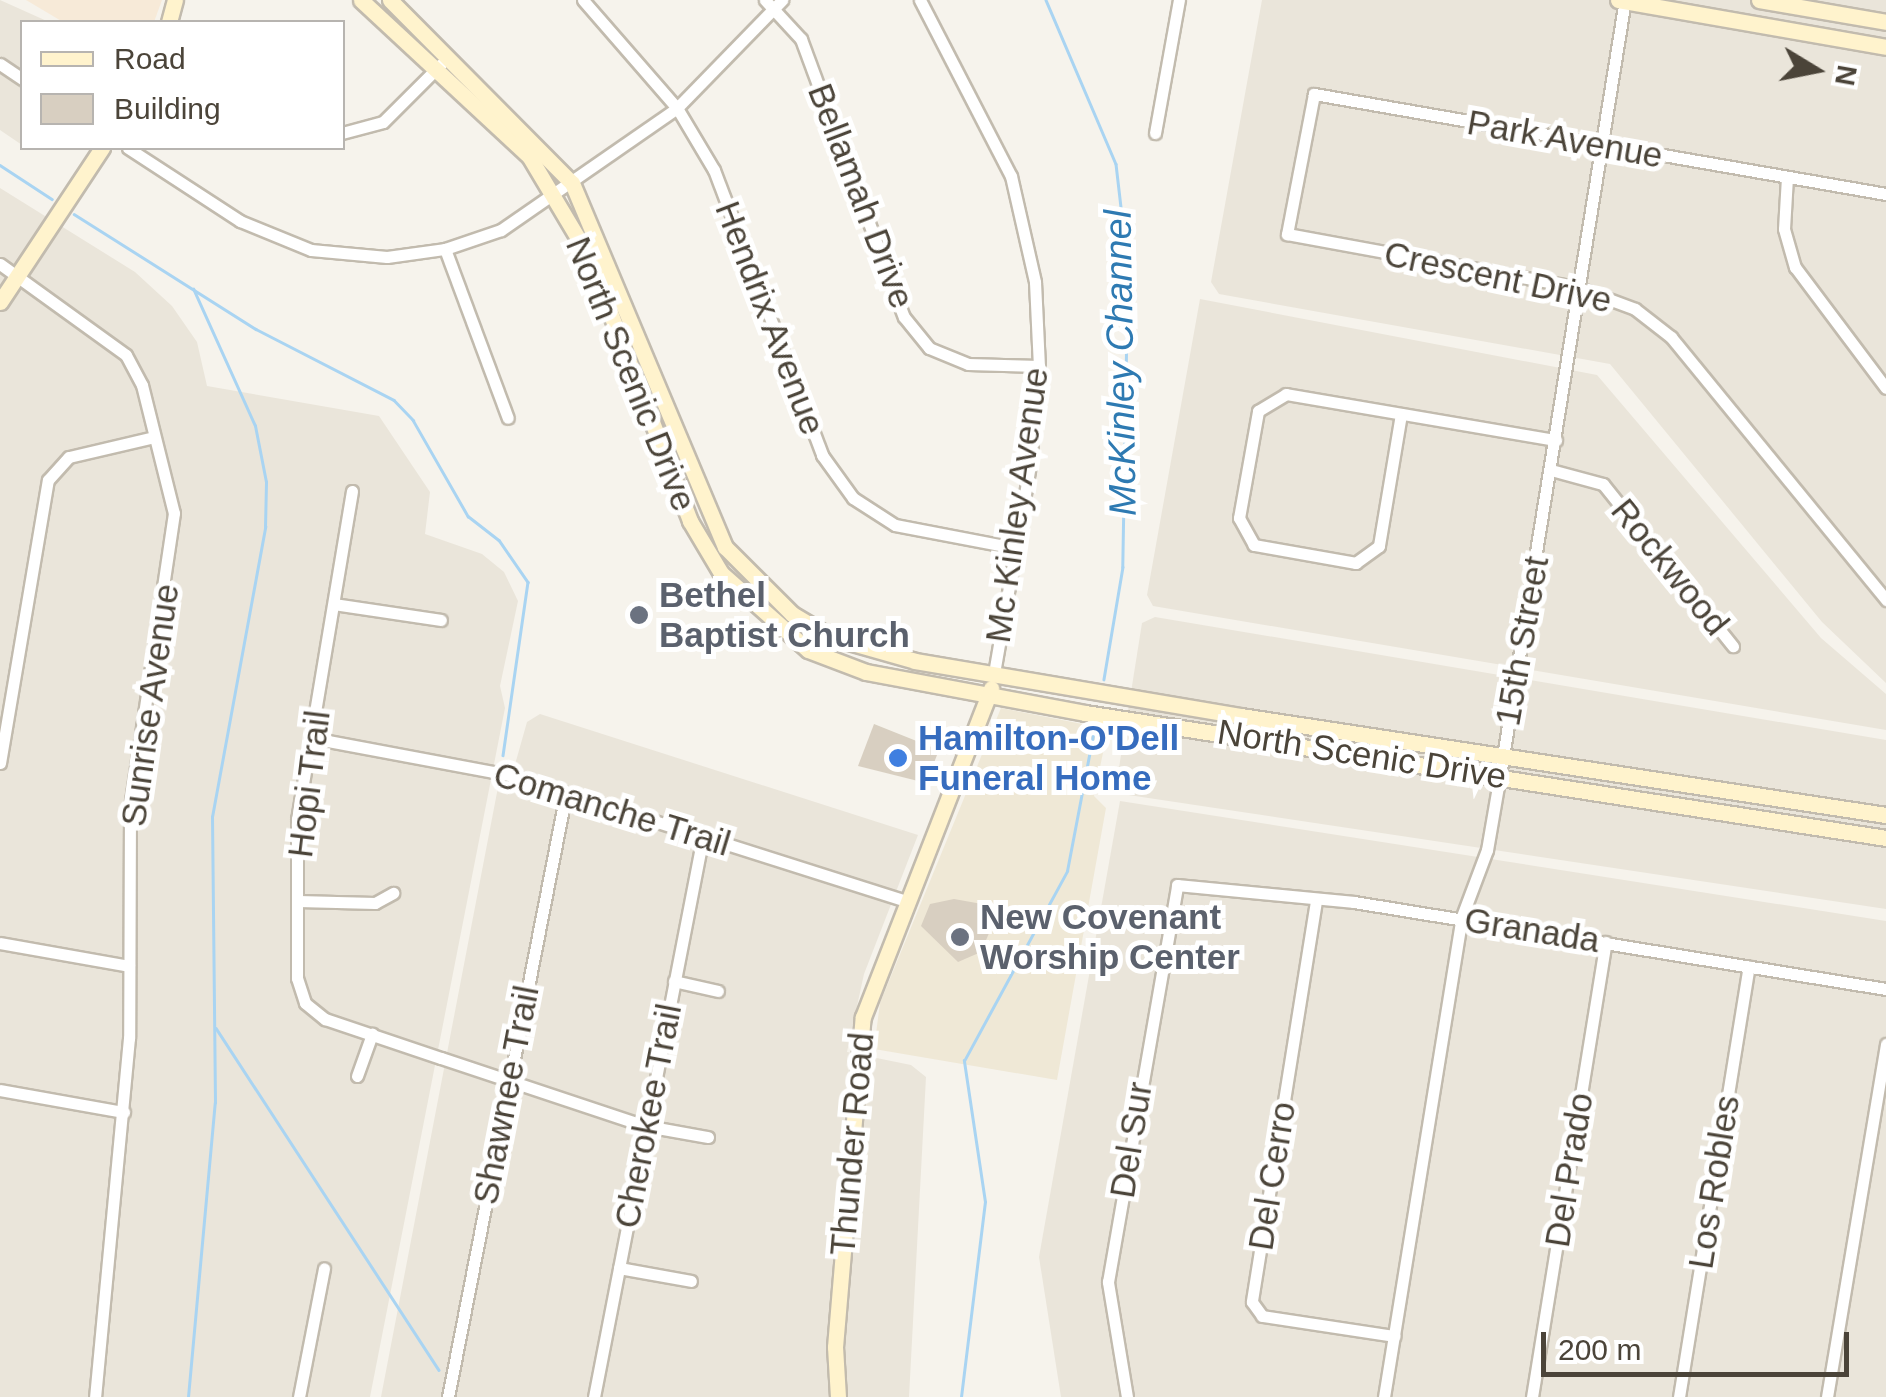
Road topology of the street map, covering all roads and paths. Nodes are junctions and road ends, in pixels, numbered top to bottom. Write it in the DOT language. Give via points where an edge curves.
graph roads {
  1 [pos="360,0"];
  2 [pos="390,0"];
  3 [pos="583,0"];
  4 [pos="920,0"];
  5 [pos="1179,0"];
  6 [pos="1623,0"];
  7 [pos="1760,0"];
  8 [pos="774,3"];
  9 [pos="1886,22"];
  10 [pos="1886,47"];
  11 [pos="449,55"];
  12 [pos="436,69"];
  13 [pos="677,108"];
  14 [pos="345,132"];
  15 [pos="1155,133"];
  16 [pos="1599,146"];
  17 [pos="101,150"];
  18 [pos="131,150"];
  19 [pos="1300,164"];
  20 [pos="1787,176"];
  21 [pos="572,182"];
  22 [pos="1886,194"];
  23 [pos="556,195"];
  24 [pos="446,249"];
  25 [pos="0,264"];
  26 [pos="16,276"];
  27 [pos="1576,288"];
  28 [pos="0,302"];
  29 [pos="1039,366"];
  30 [pos="1886,388"];
  31 [pos="1401,414"];
  32 [pos="508,418"];
  33 [pos="154,436"];
  34 [pos="1556,440"];
  35 [pos="670,444"];
  36 [pos="1551,470"];
  37 [pos="352,492"];
  38 [pos="1016,548"];
  39 [pos="1886,600"];
  40 [pos="334,604"];
  41 [pos="441,620"];
  42 [pos="1733,646"];
  43 [pos="994,674"];
  44 [pos="990,694"];
  45 [pos="1241,716"];
  46 [pos="1238,734"];
  47 [pos="312,738"];
  48 [pos="1504,752"];
  49 [pos="0,763"];
  50 [pos="1500,775"];
  51 [pos="566,793"];
  52 [pos="1886,814"];
  53 [pos="703,836"];
  54 [pos="1886,838"];
  55 [pos="1176,885"];
  56 [pos="393,893"];
  57 [pos="298,901"];
  58 [pos="907,901"];
  59 [pos="1316,901"];
  60 [pos="1461,918"];
  61 [pos="1606,942"];
  62 [pos="0,943"];
  63 [pos="129,966"];
  64 [pos="1749,967"];
  65 [pos="674,981"];
  66 [pos="1886,989"];
  67 [pos="718,991"];
  68 [pos="372,1034"];
  69 [pos="1886,1044"];
  70 [pos="357,1076"];
  71 [pos="509,1080"];
  72 [pos="0,1090"];
  73 [pos="124,1112"];
  74 [pos="646,1126"];
  75 [pos="708,1136"];
  76 [pos="324,1268"];
  77 [pos="619,1268"];
  78 [pos="690,1280"];
  79 [pos="1395,1336"];
  80 [pos="95,1397"];
  81 [pos="298,1397"];
  82 [pos="448,1397"];
  83 [pos="594,1397"];
  84 [pos="838,1397"];
  85 [pos="1127,1397"];
  86 [pos="1384,1397"];
  87 [pos="1532,1397"];
  88 [pos="1679,1397"];
  89 [pos="1828,1397"];
  1 -- 12 [label="main road, North Scenic Drive"];
  2 -- 11 [label="main road, North Scenic Drive"];
  3 -- 13 [label="street, Hendrix Avenue"];
  4 -- 29 [label="street, Mc Kinley Avenue" via="1011,176 1035,282"];
  5 -- 15 [label="street"];
  6 -- 10 [label="main road"];
  6 -- 16 [label="street, 15th Street"];
  7 -- 9 [label="main road"];
  8 -- 13 [label="street"];
  8 -- 29 [label="street, Bellamah Drive" via="801,39 904,316 929,348 968,364"];
  11 -- 12 [label="street"];
  11 -- 21 [label="main road, North Scenic Drive"];
  12 -- 14 [label="street" via="383,122"];
  12 -- 23 [label="main road, North Scenic Drive" via="529,156"];
  13 -- 21 [label="street"];
  13 -- 38 [label="street, Hendrix Avenue" via="714,170 822,455 852,498 895,525"];
  16 -- 19 [label="street, Park Avenue" via="1314,94"];
  16 -- 20 [label="street, Park Avenue"];
  16 -- 27 [label="street, 15th Street"];
  17 -- 26 [label="main road"];
  18 -- 24 [label="street" via="240,222 311,250 387,257"];
  19 -- 27 [label="street, Crescent Drive" via="1287,234"];
  20 -- 22 [label="street, Park Avenue"];
  20 -- 30 [label="street" via="1784,229 1806,291"];
  21 -- 23 [label="street"];
  21 -- 35 [label="main road, North Scenic Drive"];
  23 -- 24 [label="street" via="501,230"];
  23 -- 35 [label="main road, North Scenic Drive"];
  24 -- 32 [label="street"];
  25 -- 26 [label="street, Sunrise Avenue"];
  26 -- 28 [label="main road"];
  26 -- 33 [label="street, Sunrise Avenue" via="126,354"];
  27 -- 34 [label="street, 15th Street"];
  27 -- 39 [label="street, Crescent Drive" via="1634,308 1671,337"];
  29 -- 38 [label="street, Mc Kinley Avenue"];
  31 -- 31 [label="street" via="1286,394 1258,411 1239,518 1254,545 1356,563 1379,546"];
  31 -- 34 [label="street"];
  33 -- 49 [label="street" via="69,458 48,480"];
  33 -- 63 [label="street, Sunrise Avenue" via="174,512 174,550 130,808"];
  34 -- 36 [label="street, 15th Street"];
  35 -- 43 [label="main road, North Scenic Drive" via="725,547 792,614 874,652"];
  35 -- 44 [label="main road, North Scenic Drive" via="690,521 721,572 760,614 808,650 866,672"];
  36 -- 42 [label="street, Rockwood" via="1603,484"];
  36 -- 48 [label="street, 15th Street"];
  37 -- 40 [label="street, Hopi Trail"];
  38 -- 43 [label="street, Mc Kinley Avenue"];
  40 -- 41 [label="street"];
  40 -- 47 [label="street, Hopi Trail"];
  43 -- 44 [label="main road, Thunder Road"];
  43 -- 45 [label="main road, North Scenic Drive"];
  44 -- 46 [label="main road, North Scenic Drive"];
  44 -- 58 [label="main road, Thunder Road"];
  45 -- 46 [label="street"];
  45 -- 48 [label="main road, North Scenic Drive"];
  46 -- 50 [label="main road, North Scenic Drive"];
  47 -- 51 [label="street, Comanche Trail" via="496,772"];
  47 -- 57 [label="street, Hopi Trail" via="298,820"];
  48 -- 50 [label="street, 15th Street"];
  48 -- 52 [label="main road, North Scenic Drive"];
  50 -- 54 [label="main road, North Scenic Drive"];
  50 -- 60 [label="street, 15th Street" via="1486,850"];
  51 -- 53 [label="street, Comanche Trail"];
  51 -- 71 [label="street, Shawnee Trail"];
  53 -- 58 [label="street, Comanche Trail"];
  53 -- 65 [label="street, Cherokee Trail"];
  55 -- 59 [label="street, Granada"];
  55 -- 85 [label="street, Del Sur" via="1108,1282"];
  56 -- 57 [label="street" via="374,902"];
  57 -- 68 [label="street, Hopi Trail" via="297,978 305,1002"];
  58 -- 84 [label="main road, Thunder Road" via="863,1017 834,1346"];
  59 -- 60 [label="street, Granada"];
  59 -- 79 [label="street, Del Cerro" via="1252,1302 1262,1316"];
  60 -- 61 [label="street, Granada"];
  60 -- 79 [label="street, 15th Street"];
  61 -- 64 [label="street, Granada"];
  61 -- 87 [label="street, Del Prado"];
  62 -- 63 [label="street"];
  63 -- 73 [label="street, Sunrise Avenue"];
  64 -- 66 [label="street, Granada"];
  64 -- 88 [label="street, Los Robles"];
  65 -- 67 [label="street"];
  65 -- 74 [label="street, Cherokee Trail"];
  68 -- 70 [label="street"];
  68 -- 71 [label="street, Hopi Trail"];
  69 -- 89 [label="street"];
  71 -- 74 [label="street, Hopi Trail"];
  71 -- 82 [label="street, Shawnee Trail"];
  72 -- 73 [label="street"];
  73 -- 80 [label="street, Sunrise Avenue"];
  74 -- 75 [label="street, Hopi Trail"];
  74 -- 77 [label="street, Cherokee Trail"];
  76 -- 81 [label="street"];
  77 -- 78 [label="street"];
  77 -- 83 [label="street, Cherokee Trail"];
  79 -- 86 [label="street, 15th Street"];
}
